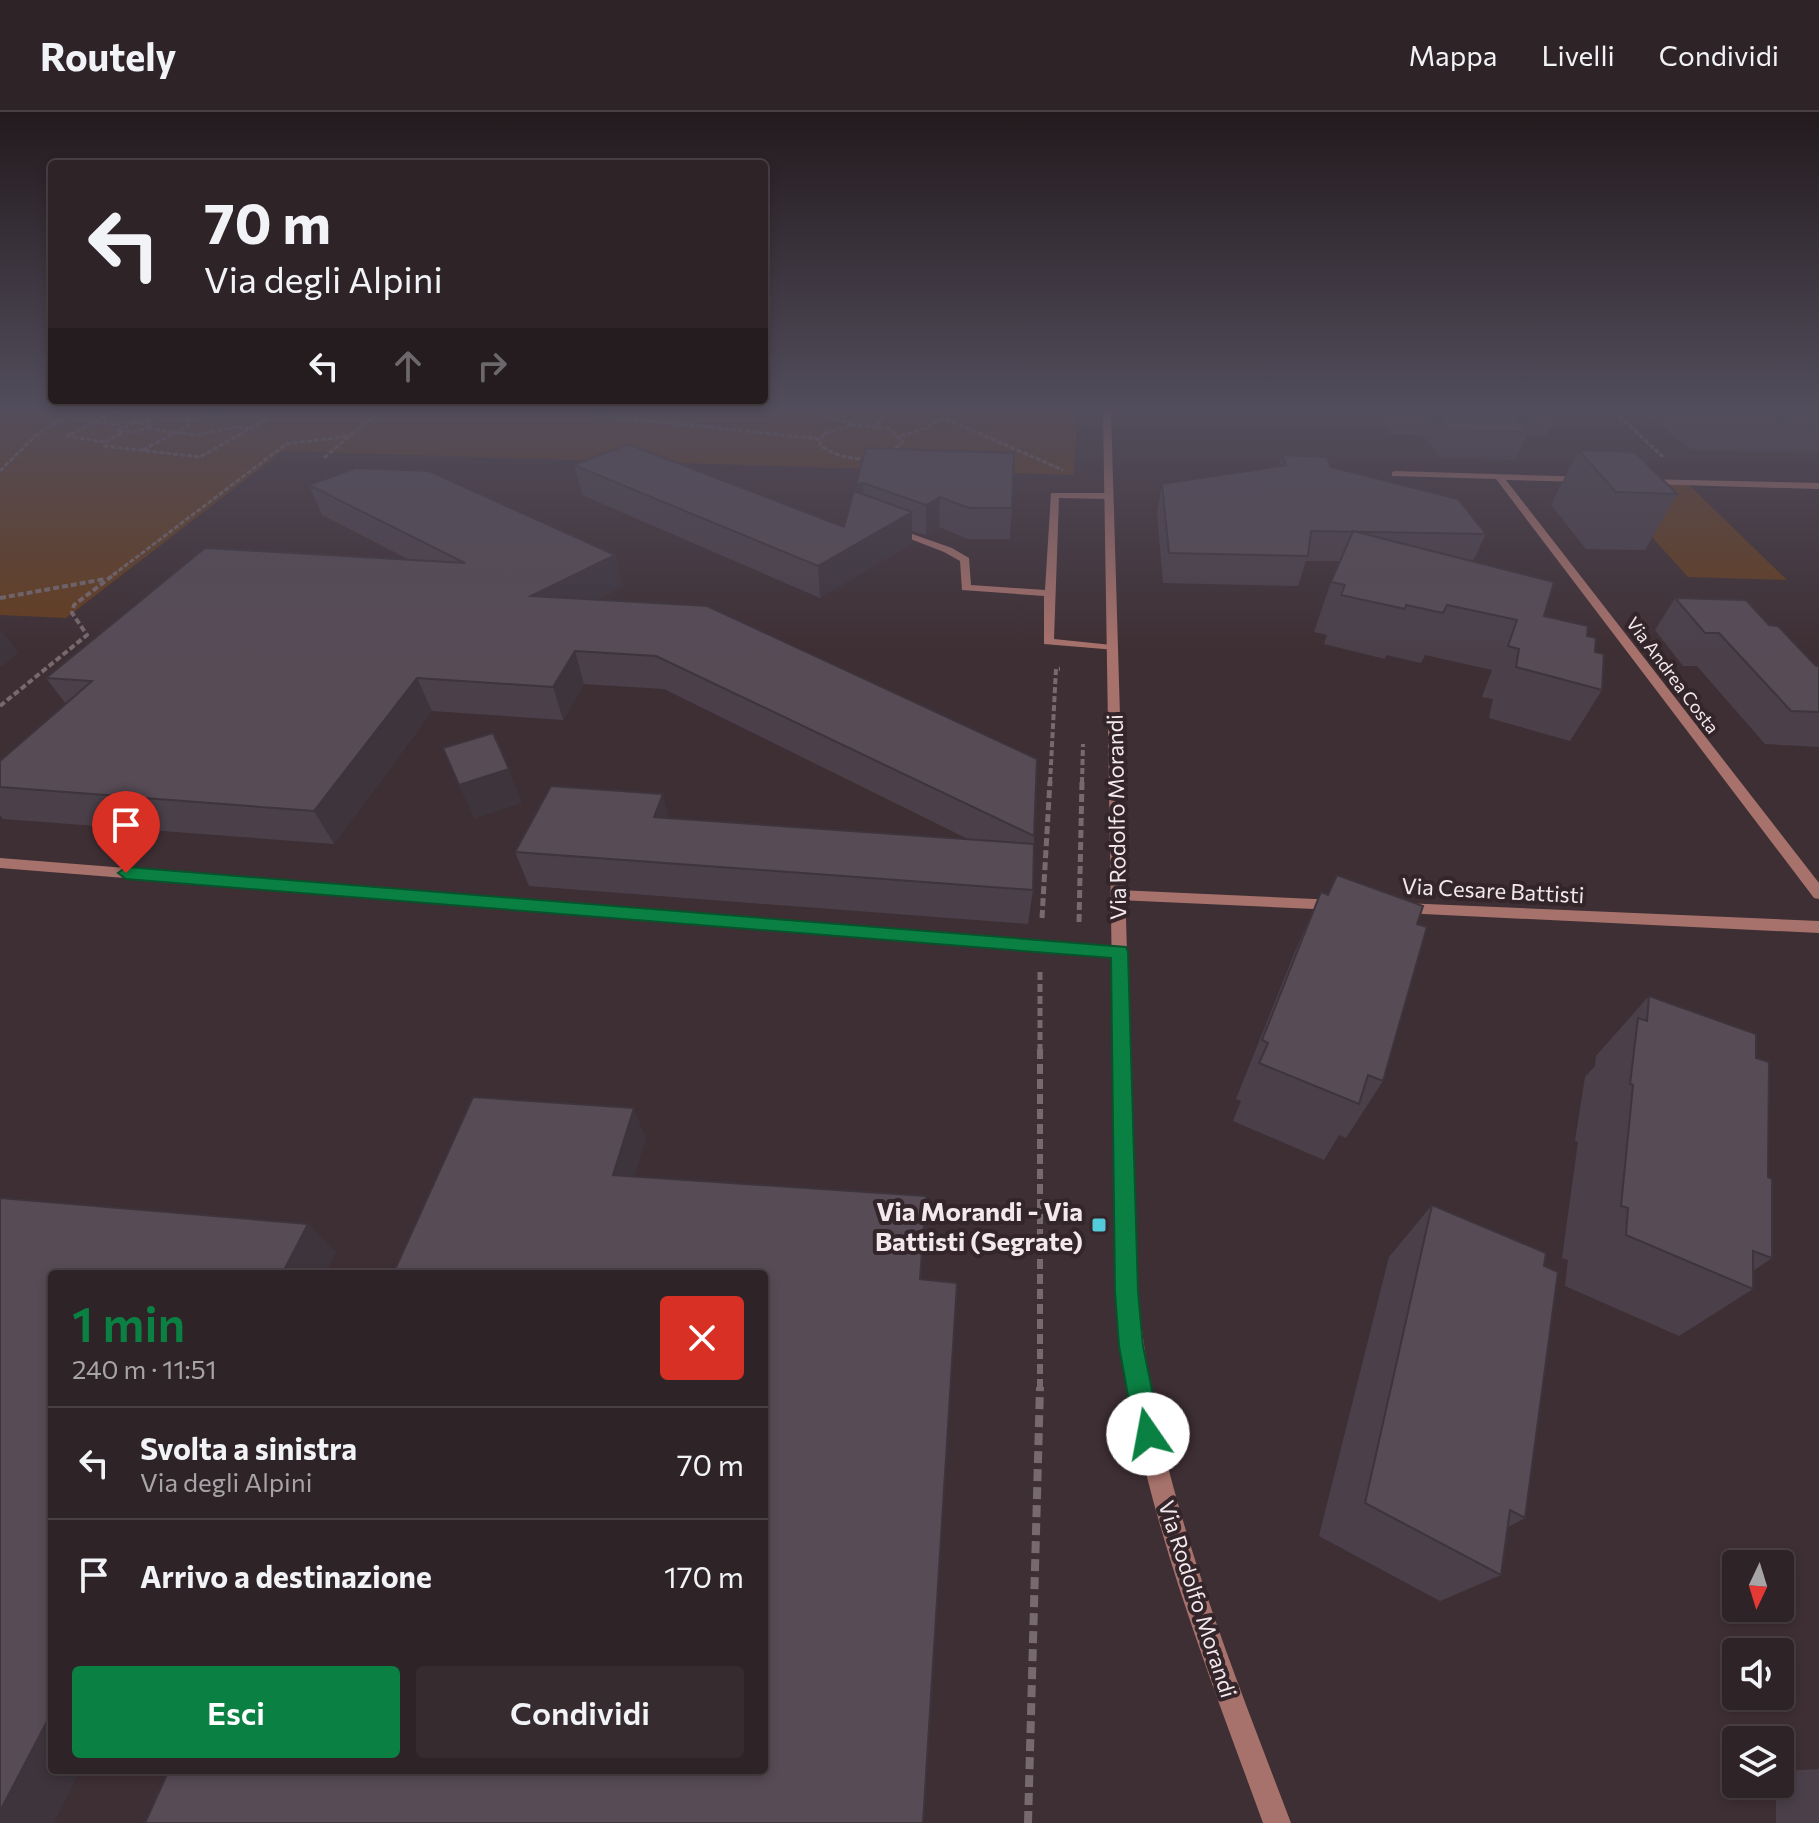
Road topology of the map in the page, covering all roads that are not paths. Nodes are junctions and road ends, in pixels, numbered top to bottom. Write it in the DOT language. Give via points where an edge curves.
graph roads {
  1 [pos="1109,491"];
  2 [pos="1510,491"];
  3 [pos="1109,496"];
  4 [pos="875,524"];
  5 [pos="1049,593"];
  6 [pos="1112,648"];
  7 [pos="0,863"];
  8 [pos="1819,894"];
  9 [pos="1118,895"];
  10 [pos="1355,906"];
  11 [pos="1387,907"];
  12 [pos="1819,927"];
  13 [pos="1119,952"];
  14 [pos="1277,1823"];
  1 -- 3 [label="street, Via Rodolfo Morandi"];
  2 -- 8 [label="street, Via Andrea Costa"];
  3 -- 5 [label="street" via="1054,495"];
  3 -- 6 [label="street, Via Rodolfo Morandi"];
  4 -- 5 [label="street" via="965,560 966,588"];
  5 -- 6 [label="street" via="1048,642"];
  6 -- 9 [label="street, Via Rodolfo Morandi"];
  7 -- 13 [label="street"];
  9 -- 10 [label="street"];
  9 -- 13 [label="street, Via Rodolfo Morandi"];
  11 -- 12 [label="street, Via Cesare Battisti"];
  13 -- 14 [label="street, Via Rodolfo Morandi" via="1127,1292 1141,1407 1186,1572"];
}
